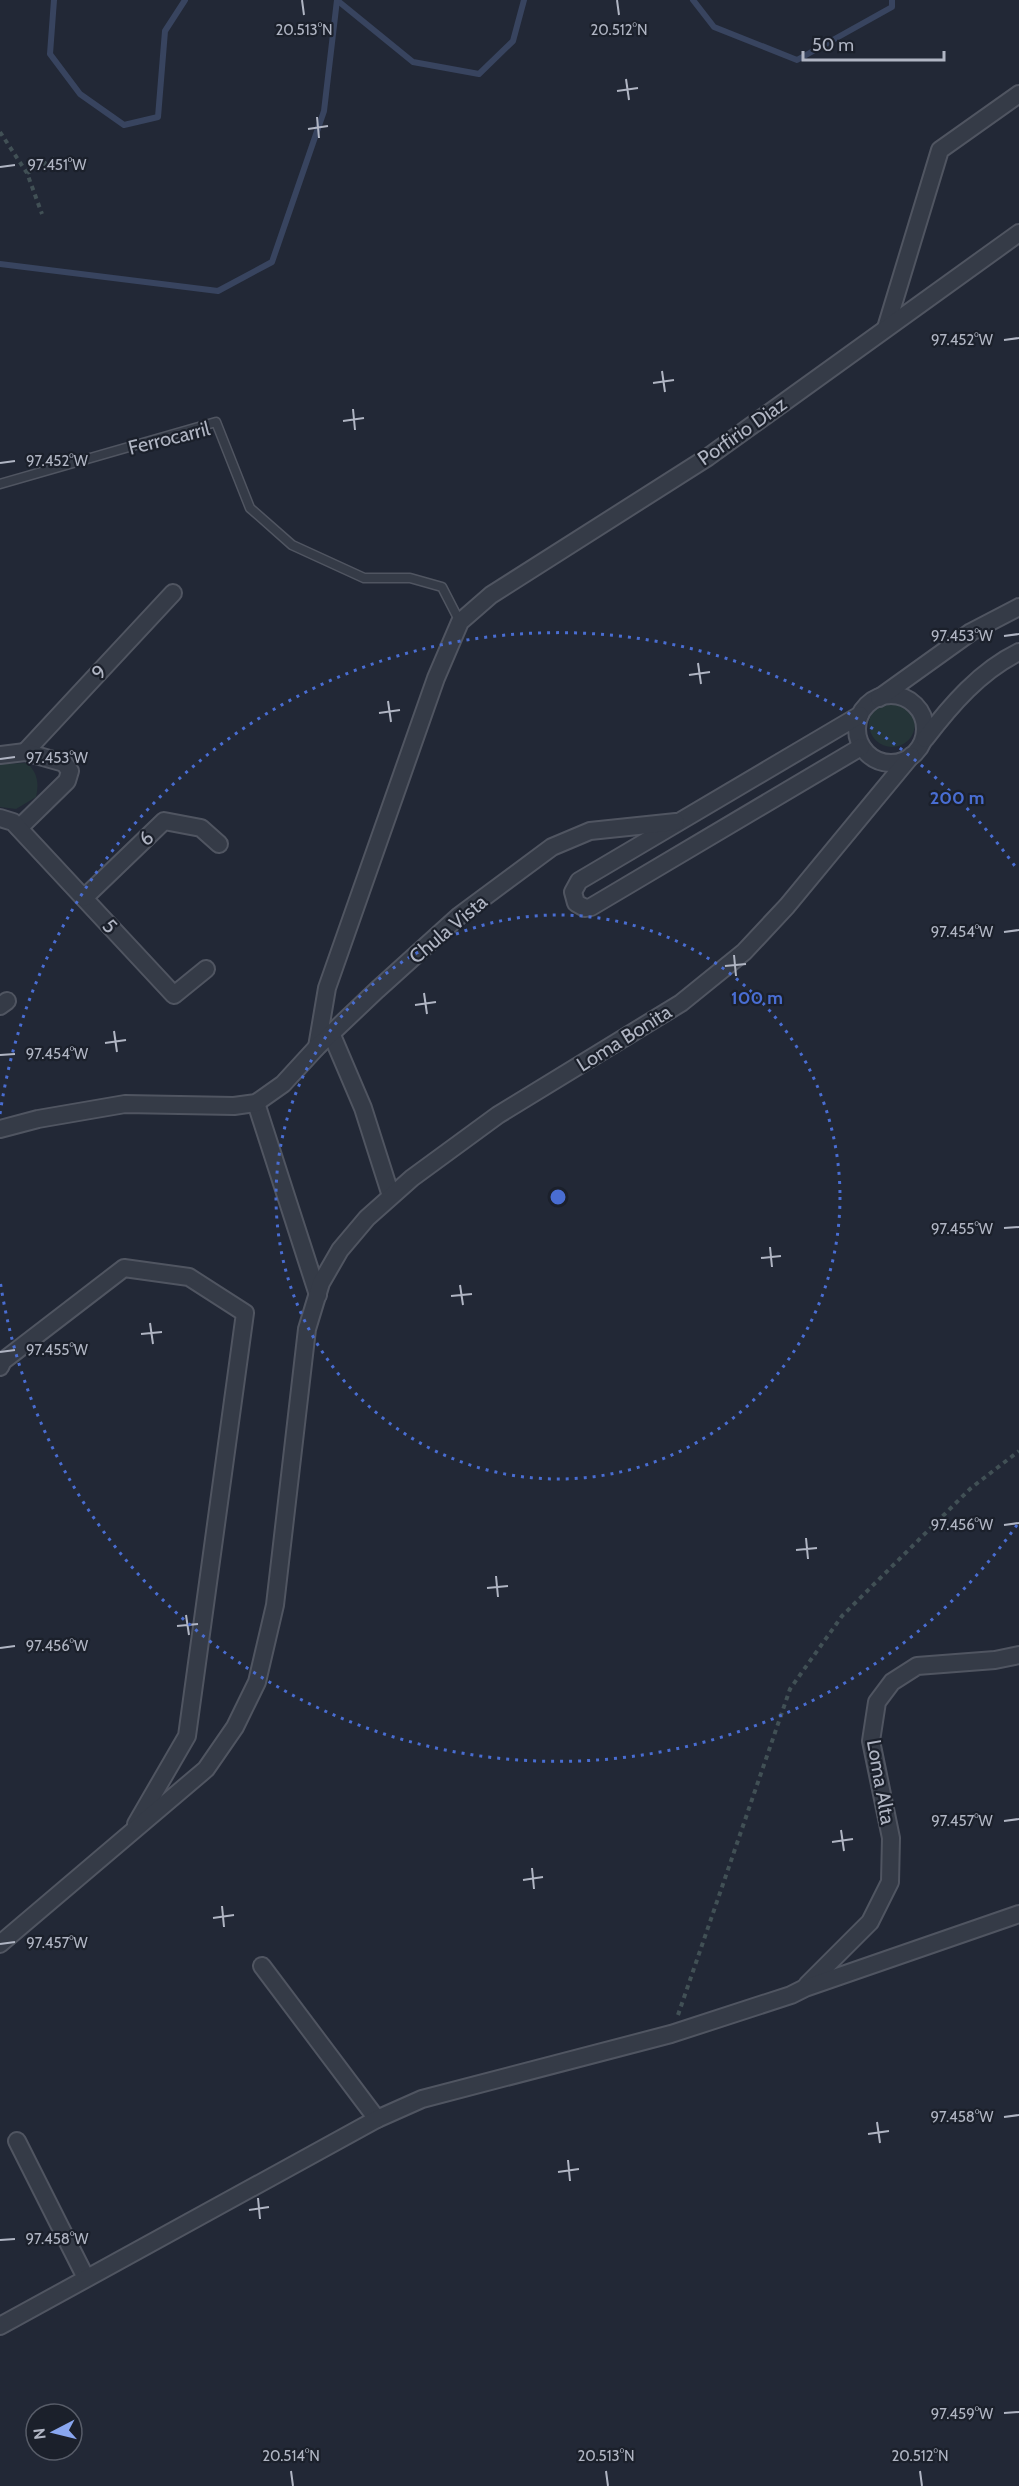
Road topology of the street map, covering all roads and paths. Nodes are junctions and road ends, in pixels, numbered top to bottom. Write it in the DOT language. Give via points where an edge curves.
graph roads {
  1 [pos="1019,94"];
  2 [pos="0,132"];
  3 [pos="57,157"];
  4 [pos="27,173"];
  5 [pos="42,214"];
  6 [pos="1019,233"];
  7 [pos="886,328"];
  8 [pos="0,484"];
  9 [pos="173,593"];
  10 [pos="1019,607"];
  11 [pos="460,622"];
  12 [pos="1019,652"];
  13 [pos="876,700"];
  14 [pos="860,715"];
  15 [pos="925,739"];
  16 [pos="861,747"];
  17 [pos="25,752"];
  18 [pos="0,755"];
  19 [pos="911,756"];
  20 [pos="0,818"];
  21 [pos="676,822"];
  22 [pos="19,828"];
  23 [pos="219,844"];
  24 [pos="84,898"];
  25 [pos="206,969"];
  26 [pos="331,1034"];
  27 [pos="317,1047"];
  28 [pos="256,1103"];
  29 [pos="0,1129"];
  30 [pos="391,1197"];
  31 [pos="318,1295"];
  32 [pos="0,1367"];
  33 [pos="1019,1451"];
  34 [pos="1019,1656"];
  35 [pos="132,1831"];
  36 [pos="1019,1914"];
  37 [pos="0,1944"];
  38 [pos="262,1966"];
  39 [pos="804,1988"];
  40 [pos="672,2034"];
  41 [pos="377,2119"];
  42 [pos="17,2141"];
  43 [pos="86,2278"];
  44 [pos="0,2326"];
  1 -- 7 [label="street" via="940,150"];
  2 -- 4 [label="path"];
  3 -- 4 [label="path"];
  4 -- 5 [label="path"];
  6 -- 7 [label="street, Porfirio Diaz"];
  7 -- 11 [label="street, Porfirio Diaz" via="708,457 491,595"];
  8 -- 11 [label="lane, Ferrocarril" via="216,422 250,508 292,545 364,578 410,578 442,587"];
  9 -- 17 [label="street, 9"];
  10 -- 13 [label="street" via="971,632"];
  11 -- 27 [label="street" via="436,678 327,988"];
  12 -- 15 [label="street" via="953,702"];
  13 -- 14 [label="street"];
  13 -- 15 [label="street" via="887,696 910,701 924,717"];
  14 -- 16 [label="street" via="857,736"];
  14 -- 21 [label="street"];
  15 -- 19 [label="street"];
  16 -- 19 [label="street" via="868,755 890,763"];
  16 -- 21 [label="street" via="591,907 576,903 573,892 579,881"];
  17 -- 18 [label="street"];
  17 -- 22 [label="street" via="64,764 70,771 67,781"];
  19 -- 30 [label="street, Loma Bonita" via="744,952 681,1003 498,1115"];
  20 -- 22 [label="street, 5"];
  21 -- 26 [label="street, Chula Vista" via="590,831 552,847 459,916"];
  22 -- 24 [label="street, 5"];
  23 -- 24 [label="street, 6" via="201,828 164,821"];
  24 -- 25 [label="street, 5" via="174,995"];
  26 -- 27 [label="street, Chula Vista"];
  26 -- 30 [label="street" via="363,1108"];
  27 -- 28 [label="street, Chula Vista" via="283,1084"];
  28 -- 29 [label="street, Chula Vista" via="125,1104"];
  28 -- 31 [label="street"];
  30 -- 31 [label="street, Loma Bonita" via="340,1250"];
  31 -- 35 [label="street, Loma Bonita" via="307,1329 275,1605 257,1682 236,1727 206,1769"];
  32 -- 35 [label="street" via="124,1268 189,1277 245,1313 187,1736"];
  33 -- 40 [label="path" via="971,1488 842,1616 789,1689"];
  34 -- 39 [label="street, Loma Alta" via="917,1666 892,1682 877,1702 871,1741 891,1838 890,1882 870,1922"];
  35 -- 37 [label="street"];
  36 -- 39 [label="street, Loma Alta"];
  38 -- 41 [label="street"];
  39 -- 40 [label="street, Loma Alta"];
  40 -- 41 [label="street, Loma Alta" via="422,2099"];
  41 -- 43 [label="street, Loma Alta"];
  42 -- 43 [label="street"];
  43 -- 44 [label="street, Loma Alta"];
}
